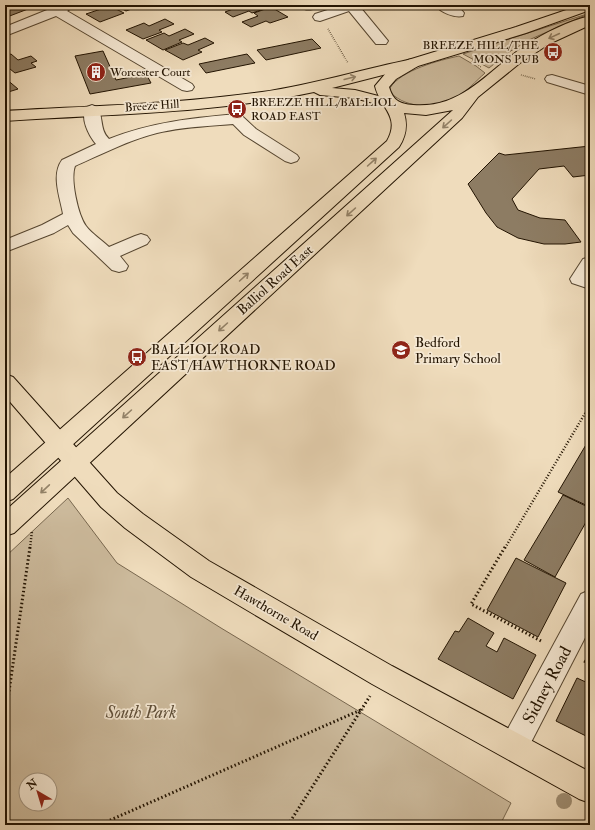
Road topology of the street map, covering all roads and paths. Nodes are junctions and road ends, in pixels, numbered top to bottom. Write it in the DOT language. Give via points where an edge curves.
graph roads {
  1 [pos="73,5"];
  2 [pos="441,5"];
  3 [pos="353,6"];
  4 [pos="590,6"];
  5 [pos="52,8"];
  6 [pos="458,13"];
  7 [pos="320,17"];
  8 [pos="590,20"];
  9 [pos="5,32"];
  10 [pos="381,41"];
  11 [pos="454,51"];
  12 [pos="413,63"];
  13 [pos="351,68"];
  14 [pos="498,74"];
  15 [pos="552,79"];
  16 [pos="187,88"];
  17 [pos="299,91"];
  18 [pos="590,91"];
  19 [pos="472,95"];
  20 [pos="392,105"];
  21 [pos="92,110"];
  22 [pos="5,116"];
  23 [pos="107,146"];
  24 [pos="291,158"];
  25 [pos="72,216"];
  26 [pos="141,240"];
  27 [pos="5,246"];
  28 [pos="590,264"];
  29 [pos="584,281"];
  30 [pos="5,382"];
  31 [pos="590,405"];
  32 [pos="67,453"];
  33 [pos="5,492"];
  34 [pos="37,496"];
  35 [pos="5,526"];
  36 [pos="590,602"];
  37 [pos="563,653"];
  38 [pos="382,675"];
  39 [pos="363,708"];
  40 [pos="5,719"];
  41 [pos="514,746"];
  42 [pos="590,788"];
  43 [pos="99,825"];
  44 [pos="288,825"];
  1 -- 5 [label="street"];
  2 -- 6 [label="street"];
  3 -- 7 [label="street"];
  3 -- 10 [label="street"];
  4 -- 11 [label="main road, Breeze Hill"];
  5 -- 9 [label="street"];
  5 -- 16 [label="street"];
  7 -- 13 [label="path"];
  8 -- 14 [label="main road, Breeze Hill, one-way" via="531,48"];
  11 -- 12 [label="main road, Breeze Hill"];
  11 -- 14 [label="path" via="486,70"];
  17 -- 12 [label="main road, Breeze Hill, one-way"];
  12 -- 20 [label="main road, Breeze Hill" via="390,76 382,86 384,95"];
  14 -- 15 [label="path" via="508,77 516,73 534,79"];
  14 -- 19 [label="main road, Breeze Hill"];
  15 -- 18 [label="street"];
  17 -- 20 [label="main road, Breeze Hill" via="355,94"];
  17 -- 21 [label="main road, Breeze Hill" via="202,103"];
  19 -- 20 [label="main road, Breeze Hill" via="452,106 435,109 414,110"];
  19 -- 32 [label="main road, Balliol Road East, one-way" via="457,115"];
  32 -- 20 [label="main road, Balliol Road East, one-way" via="393,144 398,135 399,123"];
  21 -- 22 [label="main road, Breeze Hill"];
  21 -- 23 [label="street" via="93,129"];
  23 -- 24 [label="street" via="156,128 188,122 237,119 250,132"];
  23 -- 25 [label="street" via="68,163 65,180"];
  25 -- 26 [label="street" via="80,229 113,261"];
  25 -- 27 [label="street" via="48,229"];
  28 -- 29 [label="street"];
  30 -- 32 [label="main road, Hawthorne Road"];
  31 -- 37 [label="path" via="471,604"];
  32 -- 33 [label="main road"];
  32 -- 34 [label="main road, one-way"];
  32 -- 38 [label="main road, Hawthorne Road" via="109,500 134,522 200,569"];
  34 -- 35 [label="main road"];
  34 -- 40 [label="path"];
  36 -- 37 [label="street, Sidney Road"];
  37 -- 41 [label="street, Sidney Road"];
  38 -- 39 [label="path"];
  38 -- 41 [label="main road, Hawthorne Road"];
  39 -- 43 [label="path"];
  39 -- 44 [label="path"];
  41 -- 42 [label="main road, Hawthorne Road"];
}
